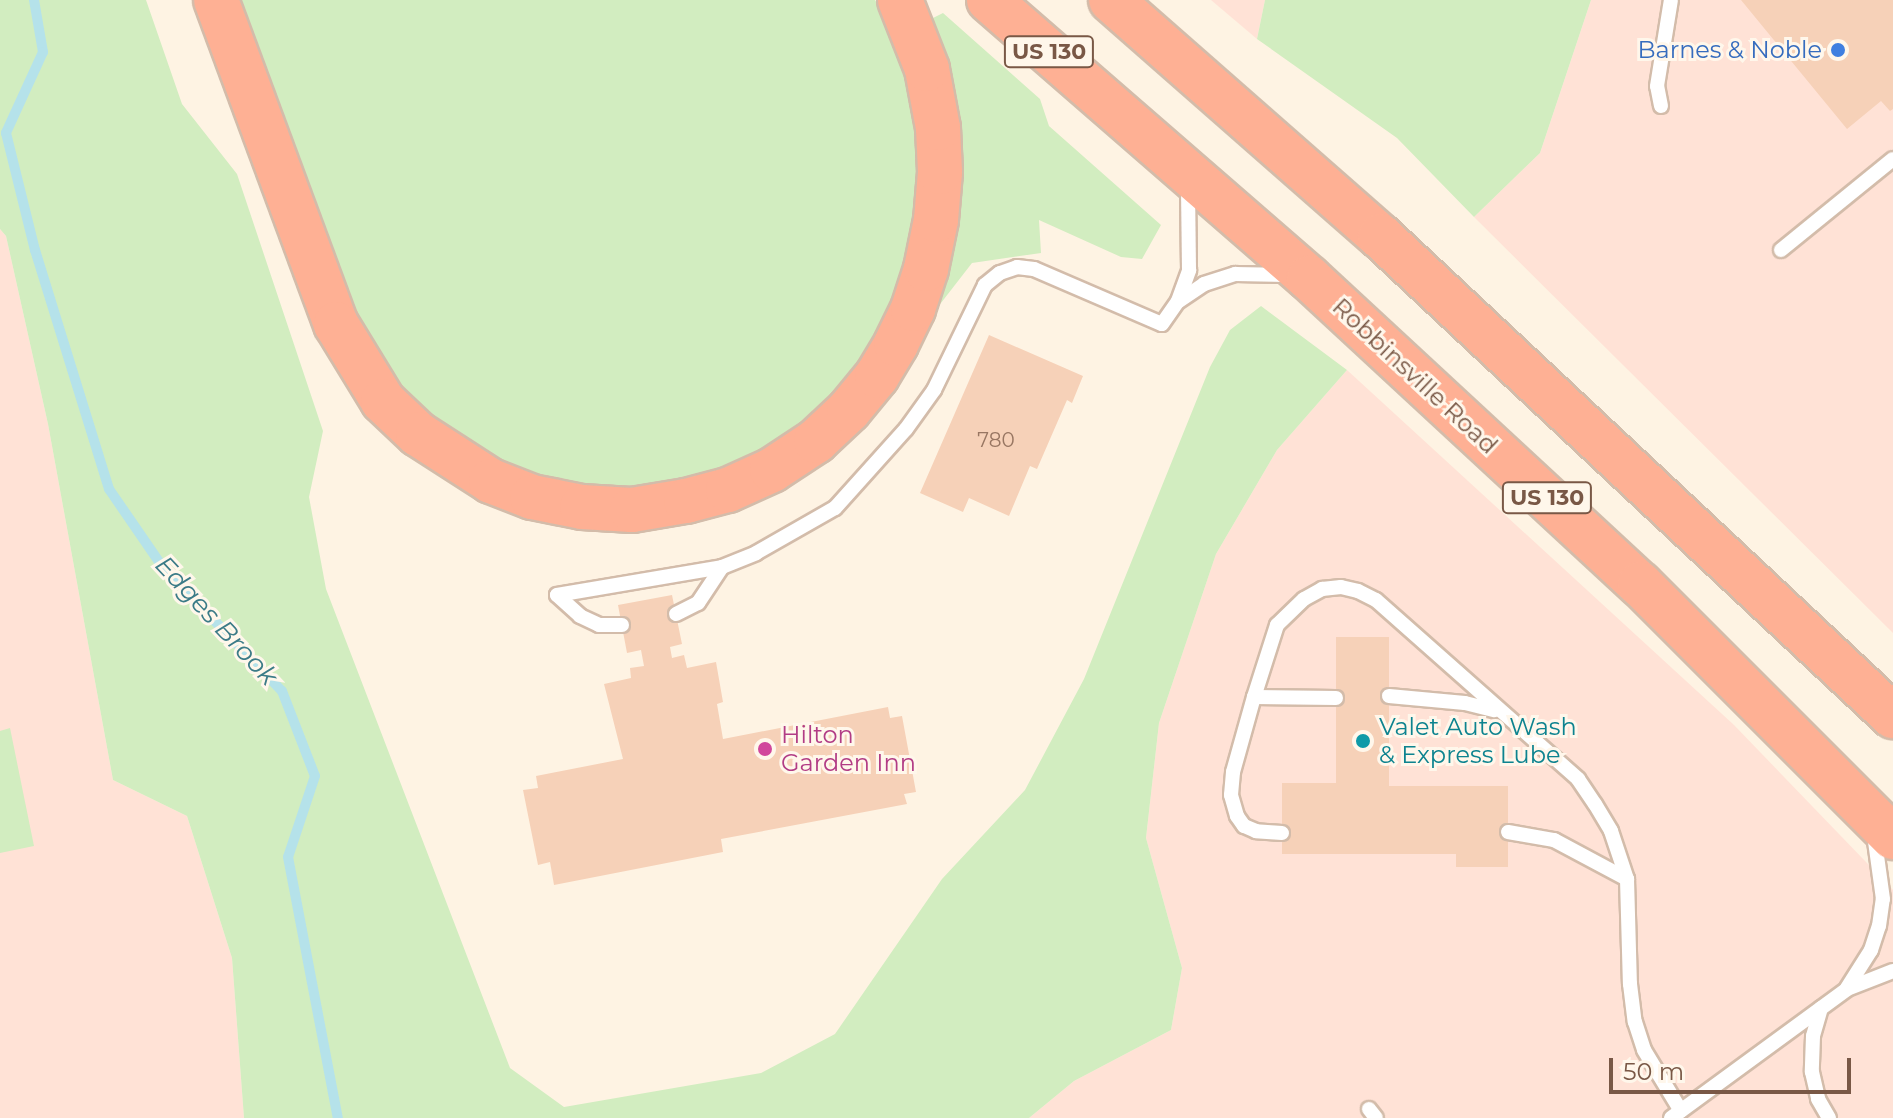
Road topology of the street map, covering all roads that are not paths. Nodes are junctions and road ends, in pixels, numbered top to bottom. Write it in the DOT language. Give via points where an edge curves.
graph roads {
  1 [pos="216,0"];
  2 [pos="900,0"];
  3 [pos="989,0"];
  4 [pos="1111,0"];
  5 [pos="1671,0"];
  6 [pos="1661,106"];
  7 [pos="1893,159"];
  8 [pos="1188,173"];
  9 [pos="1781,250"];
  10 [pos="1309,278"];
  11 [pos="1178,301"];
  12 [pos="722,567"];
  13 [pos="676,614"];
  14 [pos="622,625"];
  15 [pos="1389,696"];
  16 [pos="1254,697"];
  17 [pos="1336,698"];
  18 [pos="1498,712"];
  19 [pos="1893,716"];
  20 [pos="1880,823"];
  21 [pos="1508,832"];
  22 [pos="1282,833"];
  23 [pos="1627,879"];
  24 [pos="1893,971"];
  25 [pos="1847,989"];
  26 [pos="1821,1008"];
  27 [pos="1676,1114"];
  28 [pos="1829,1118"];
  1 -- 2 [label="highway" via="336,324 383,401 418,434 491,481 532,497 632,510 728,490 772,470 816,441 849,410 896,344 926,269 940,172 927,69"];
  3 -- 8 [label="highway, Robbinsville Road / US 130"];
  4 -- 19 [label="highway, US 130" via="1380,236"];
  5 -- 6 [label="lane" via="1657,86"];
  7 -- 9 [label="lane"];
  8 -- 10 [label="highway, Robbinsville Road / US 130"];
  8 -- 11 [label="lane" via="1191,246"];
  10 -- 11 [label="lane" via="1235,274 1204,284"];
  10 -- 20 [label="highway, Robbinsville Road / US 130" via="1640,584"];
  11 -- 12 [label="lane" via="1162,324 1034,269 1000,273 985,285 934,390 835,508"];
  12 -- 13 [label="lane" via="698,603"];
  12 -- 14 [label="lane" via="557,595 599,625"];
  15 -- 18 [label="lane" via="1465,703"];
  16 -- 17 [label="lane"];
  16 -- 18 [label="lane" via="1277,625 1304,599 1341,587 1376,600"];
  16 -- 22 [label="lane" via="1231,795 1244,826"];
  18 -- 23 [label="lane" via="1578,779 1611,831"];
  20 -- 25 [label="lane" via="1883,899 1871,950"];
  21 -- 23 [label="lane" via="1554,840"];
  23 -- 27 [label="lane" via="1635,1022"];
  24 -- 25 [label="lane"];
  25 -- 26 [label="lane"];
  26 -- 27 [label="lane"];
  26 -- 28 [label="lane" via="1813,1036 1812,1072"];
}
